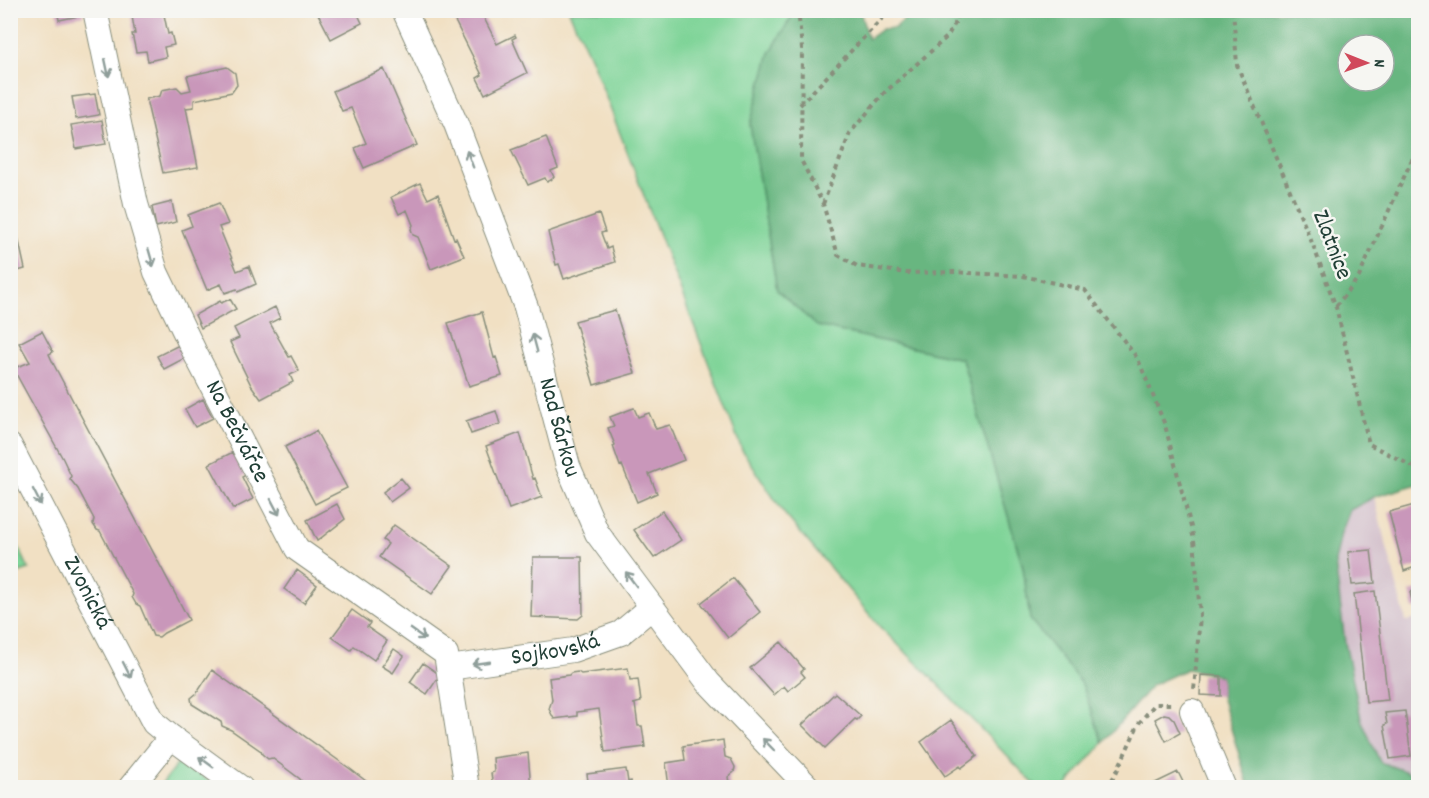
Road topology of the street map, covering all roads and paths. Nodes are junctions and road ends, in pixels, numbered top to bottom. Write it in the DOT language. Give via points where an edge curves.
graph roads {
  1 [pos="95,10"];
  2 [pos="404,10"];
  3 [pos="802,10"];
  4 [pos="890,10"];
  5 [pos="957,10"];
  6 [pos="1233,10"];
  7 [pos="800,105"];
  8 [pos="1419,146"];
  9 [pos="823,204"];
  10 [pos="1336,307"];
  11 [pos="10,446"];
  12 [pos="1419,469"];
  13 [pos="652,607"];
  14 [pos="449,668"];
  15 [pos="1192,711"];
  16 [pos="171,738"];
  17 [pos="130,788"];
  18 [pos="241,788"];
  19 [pos="467,788"];
  20 [pos="809,788"];
  21 [pos="1107,788"];
  22 [pos="1224,788"];
  1 -- 14 [label="street, Na Bečvářce, one-way" via="136,204 156,272 297,549 446,654"];
  13 -- 2 [label="street, Nad Šárkou, one-way" via="597,533 568,466 526,307 456,124"];
  3 -- 7 [label="path"];
  4 -- 7 [label="path"];
  5 -- 9 [label="path" via="957,20 947,37 884,93 850,133"];
  6 -- 10 [label="path, Zlatnice" via="1237,65"];
  7 -- 9 [label="path" via="801,160"];
  8 -- 10 [label="path" via="1359,277"];
  9 -- 15 [label="path" via="838,255 857,266 908,273 1023,276 1085,290 1138,358 1165,425 1194,538 1200,615"];
  10 -- 12 [label="path, Zlatnice" via="1369,444"];
  11 -- 16 [label="street, Zvonická, one-way" via="154,723"];
  13 -- 14 [label="street, Sojkovská, one-way" via="621,633 573,650"];
  20 -- 13 [label="street, Nad Šárkou, one-way" via="708,682"];
  14 -- 19 [label="street, Na Bečvářce"];
  15 -- 21 [label="path" via="1168,703 1155,705 1138,723"];
  15 -- 22 [label="street"];
  16 -- 17 [label="street"];
  18 -- 16 [label="street, Zvonická, one-way"];
}
